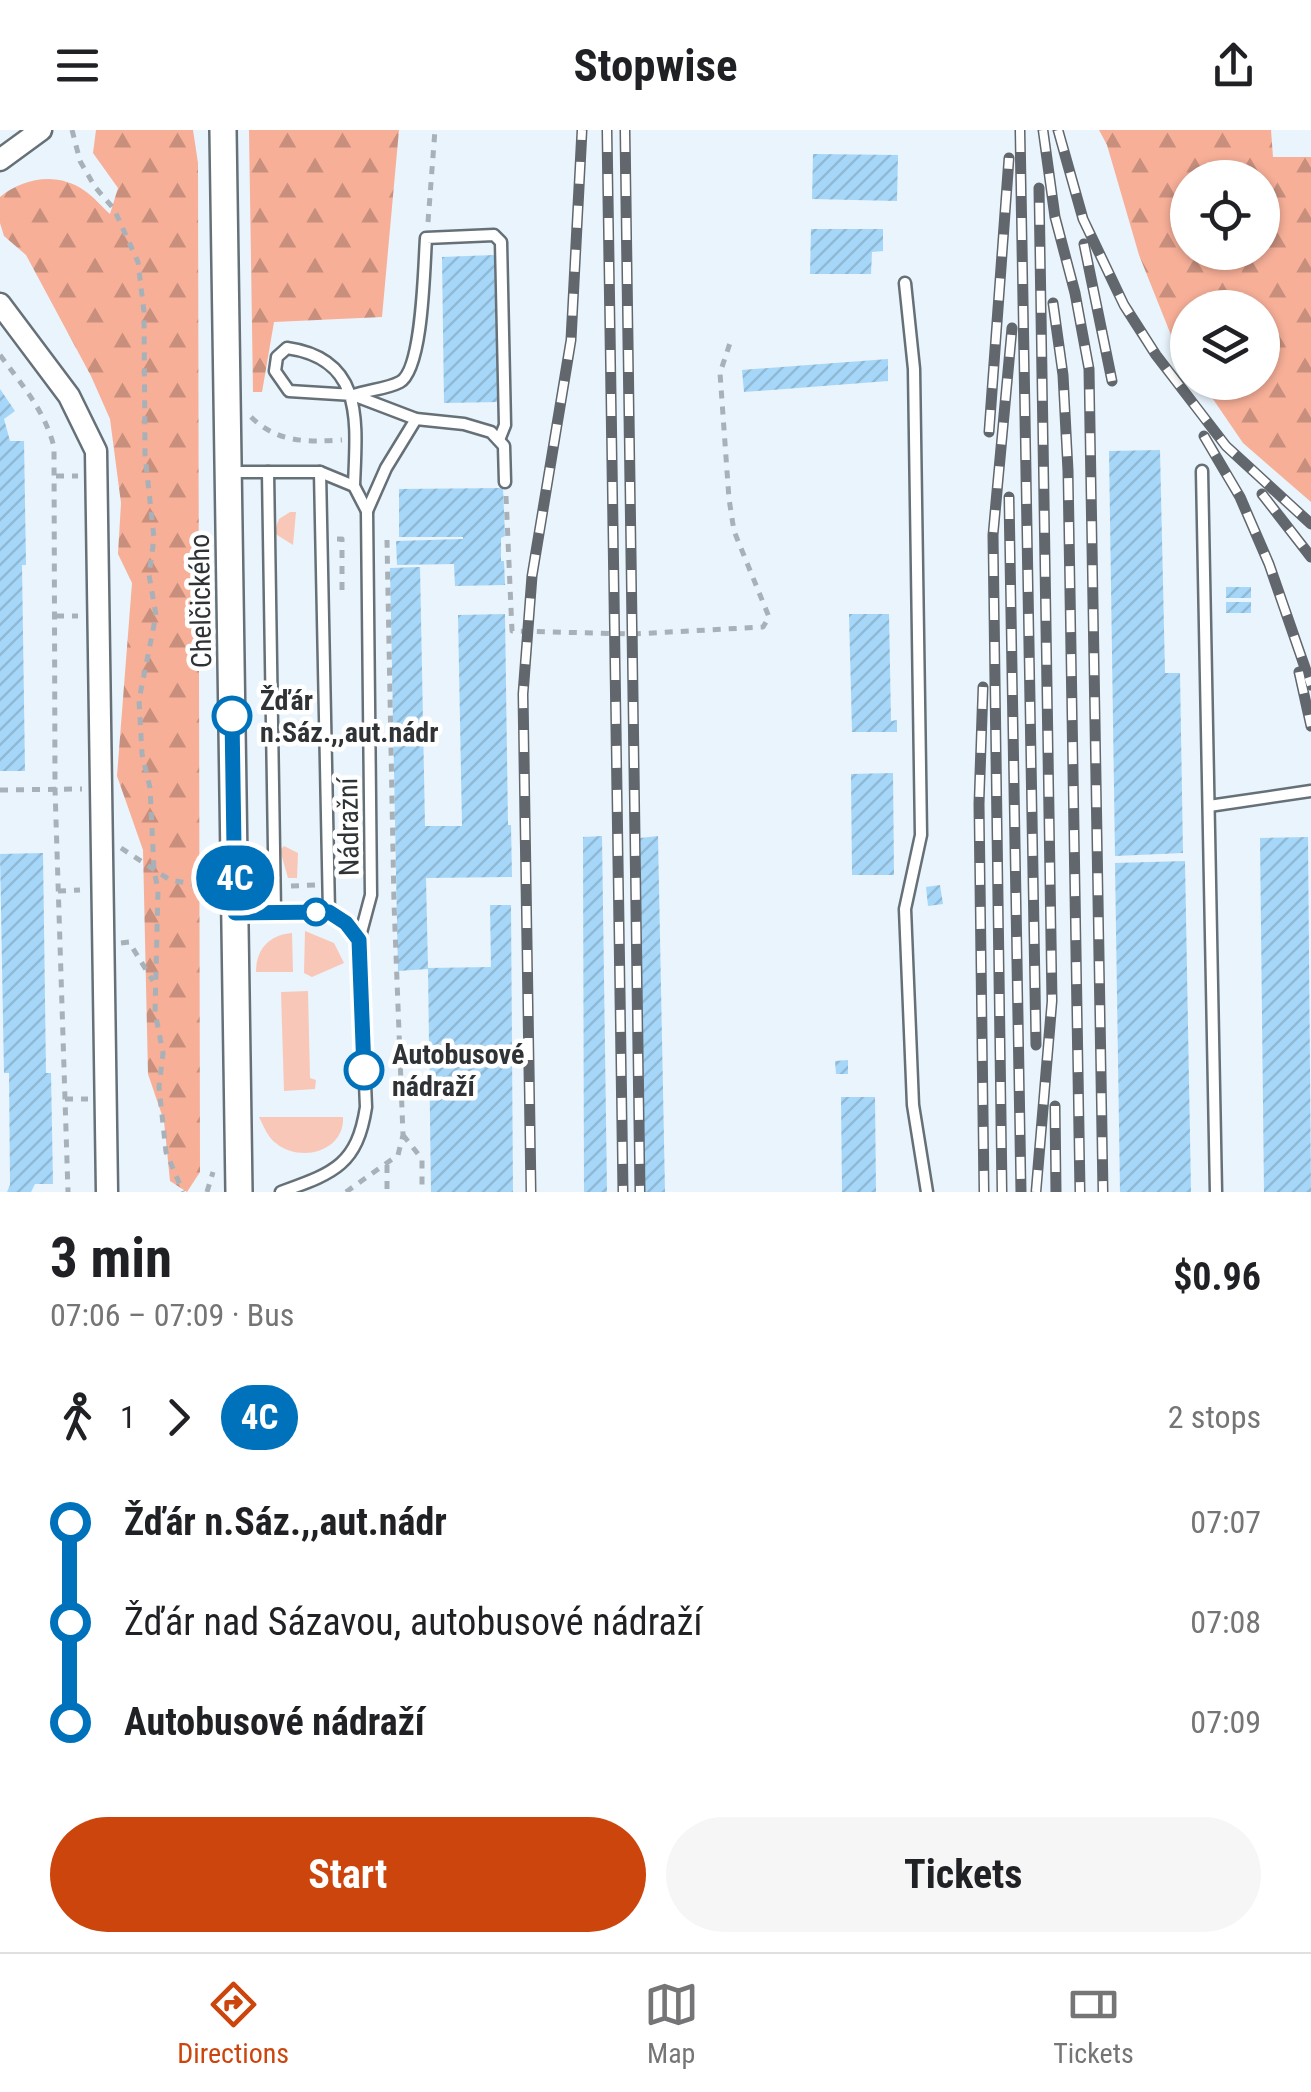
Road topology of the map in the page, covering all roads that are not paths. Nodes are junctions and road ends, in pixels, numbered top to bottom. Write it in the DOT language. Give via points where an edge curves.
graph roads {
  1 [pos="42,130"];
  2 [pos="223,130"];
  3 [pos="0,160"];
  4 [pos="905,283"];
  5 [pos="0,304"];
  6 [pos="353,395"];
  7 [pos="416,419"];
  8 [pos="499,440"];
  9 [pos="1202,470"];
  10 [pos="228,472"];
  11 [pos="268,472"];
  12 [pos="320,472"];
  13 [pos="505,482"];
  14 [pos="354,486"];
  15 [pos="367,511"];
  16 [pos="1311,791"];
  17 [pos="1209,806"];
  18 [pos="275,912"];
  19 [pos="329,912"];
  20 [pos="235,913"];
  21 [pos="359,940"];
  22 [pos="106,1192"];
  23 [pos="240,1192"];
  24 [pos="281,1192"];
  25 [pos="927,1192"];
  26 [pos="1216,1192"];
  1 -- 3 [label="street"];
  2 -- 10 [label="street, Chelčického"];
  4 -- 25 [label="lane" via="914,369 921,835 905,909 912,1105"];
  5 -- 22 [label="street" via="70,396 96,451"];
  6 -- 6 [label="lane" via="288,391 274,371 277,357 286,348 316,356"];
  6 -- 7 [label="lane"];
  6 -- 8 [label="lane" via="398,384 410,374 426,238 494,235 501,242 505,425"];
  6 -- 14 [label="lane"];
  7 -- 8 [label="lane" via="464,424"];
  7 -- 15 [label="lane"];
  8 -- 13 [label="lane"];
  9 -- 17 [label="lane"];
  10 -- 11 [label="lane"];
  10 -- 20 [label="street, Chelčického"];
  11 -- 12 [label="lane"];
  11 -- 18 [label="lane"];
  12 -- 14 [label="lane"];
  12 -- 19 [label="lane"];
  14 -- 15 [label="lane, Nádražní"];
  15 -- 21 [label="lane, Nádražní" via="371,894"];
  16 -- 17 [label="lane"];
  17 -- 26 [label="lane"];
  18 -- 19 [label="lane"];
  18 -- 20 [label="lane"];
  19 -- 21 [label="lane"];
  20 -- 23 [label="street, Chelčického"];
  21 -- 24 [label="lane, Nádražní" via="362,1130 336,1168"];
}
